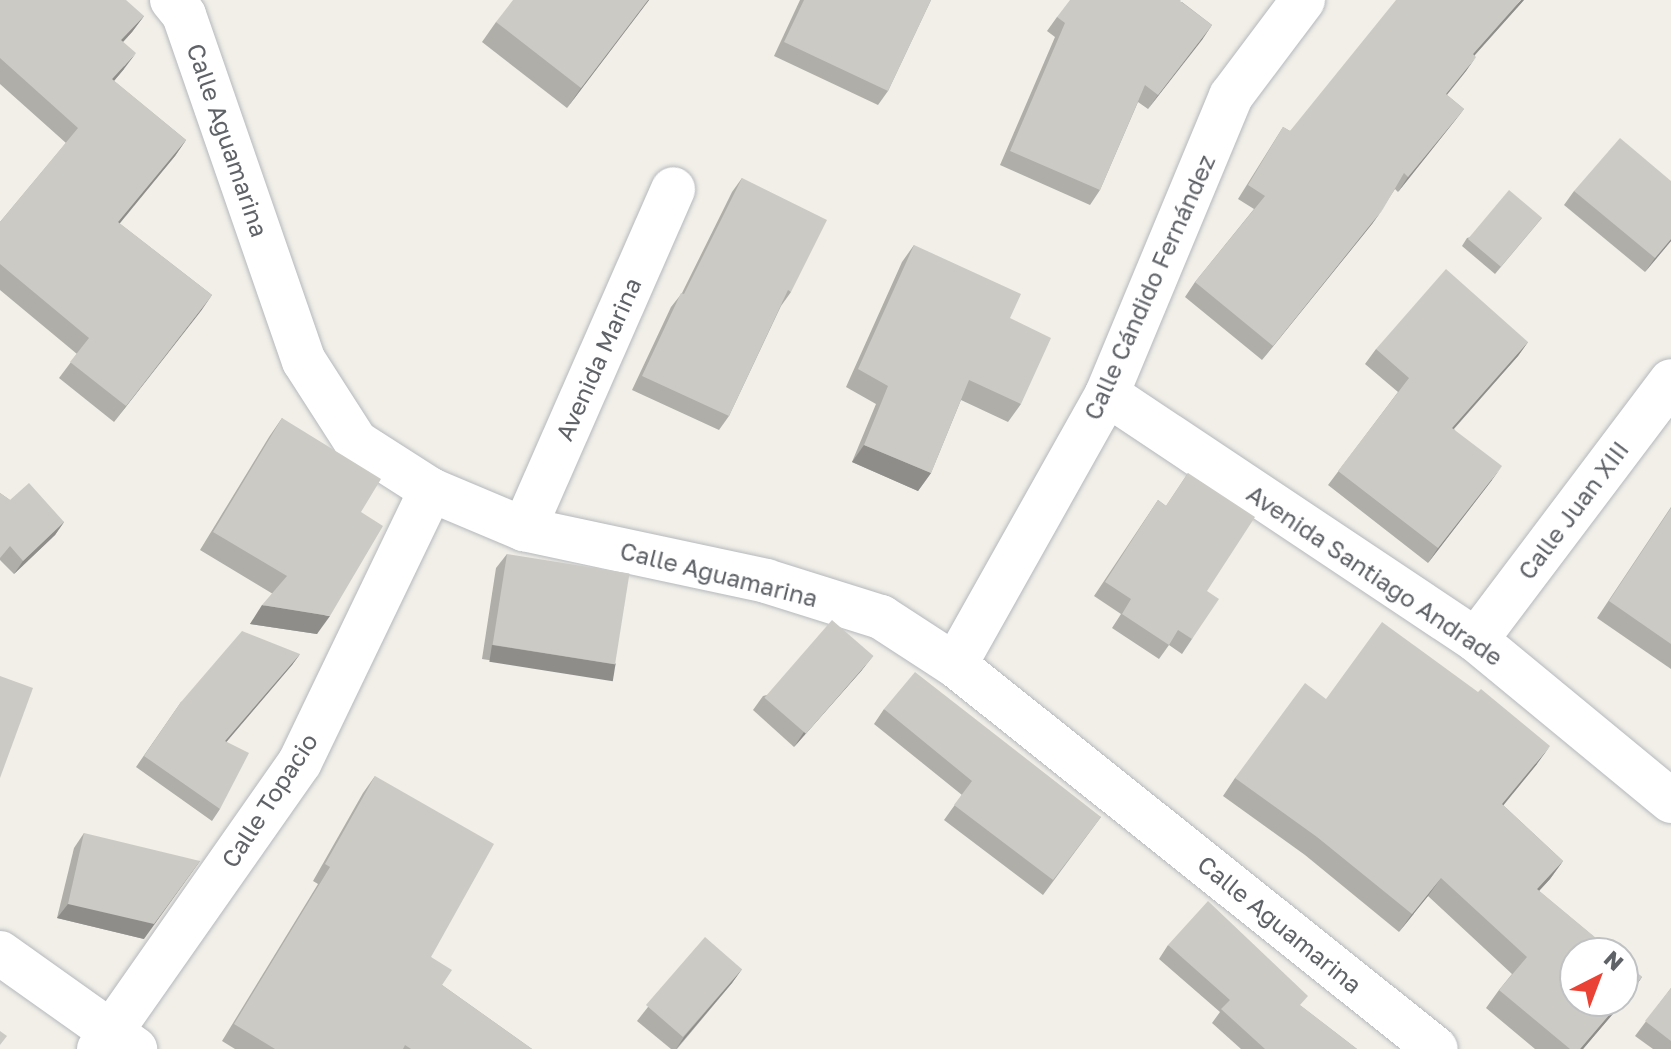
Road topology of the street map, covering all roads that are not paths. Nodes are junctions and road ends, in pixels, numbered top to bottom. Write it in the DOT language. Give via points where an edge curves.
graph roads {
  1 [pos="172,0"];
  2 [pos="1303,0"];
  3 [pos="673,189"];
  4 [pos="1671,381"];
  5 [pos="1107,394"];
  6 [pos="431,490"];
  7 [pos="524,529"];
  8 [pos="1476,640"];
  9 [pos="955,665"];
  10 [pos="1671,801"];
  11 [pos="0,953"];
  12 [pos="115,1043"];
  13 [pos="1436,1049"];
  1 -- 6 [label="street, Calle Aguamarina" via="184,15 304,361 356,442"];
  2 -- 5 [label="street, Calle Cándido Fernández" via="1231,96"];
  3 -- 7 [label="street, Avenida Marina"];
  4 -- 8 [label="street, Calle Juan XIII"];
  5 -- 8 [label="street, Avenida Santiago Andrade"];
  5 -- 9 [label="street, Calle Cándido Fernández"];
  6 -- 7 [label="street, Calle Aguamarina"];
  6 -- 12 [label="street, Calle Topacio" via="300,762"];
  7 -- 9 [label="street, Calle Aguamarina" via="766,581 881,617"];
  8 -- 10 [label="street, Avenida Santiago Andrade"];
  9 -- 13 [label="street, Calle Aguamarina"];
  11 -- 12 [label="street"];
}
